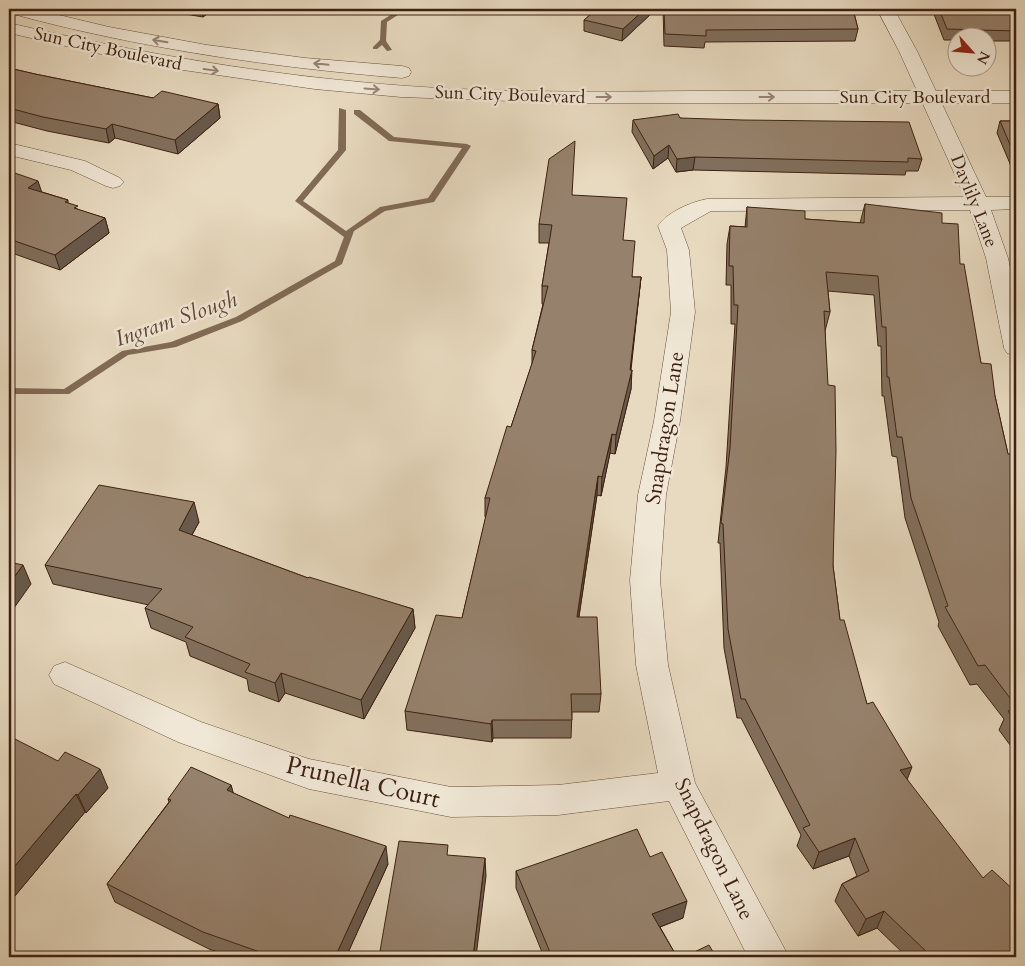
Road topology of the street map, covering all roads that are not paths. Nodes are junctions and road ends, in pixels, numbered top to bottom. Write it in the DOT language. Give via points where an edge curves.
graph roads {
  1 [pos="15,9"];
  2 [pos="885,9"];
  3 [pos="9,28"];
  4 [pos="417,73"];
  5 [pos="898,78"];
  6 [pos="928,85"];
  7 [pos="1016,97"];
  8 [pos="9,149"];
  9 [pos="113,182"];
  10 [pos="978,203"];
  11 [pos="1016,203"];
  12 [pos="1016,348"];
  13 [pos="65,675"];
  14 [pos="678,785"];
  15 [pos="770,957"];
  4 -- 1 [label="street, Sun City Boulevard, one-way" via="308,63 192,47 110,32"];
  2 -- 6 [label="street, Daylily Lane"];
  3 -- 6 [label="street, Sun City Boulevard, one-way" via="105,51 190,66 362,88 521,97"];
  5 -- 6 [label="street, Sun City Boulevard"];
  6 -- 7 [label="street, Sun City Boulevard"];
  6 -- 10 [label="street, Daylily Lane"];
  8 -- 9 [label="street" via="78,165"];
  10 -- 11 [label="street, Snapdragon Lane"];
  10 -- 12 [label="street, Daylily Lane" via="997,258"];
  10 -- 14 [label="street, Snapdragon Lane" via="707,205 670,226 678,250 683,312 652,495 645,580 652,665"];
  13 -- 14 [label="street, Prunella Court" via="190,732 310,774 451,802 558,800"];
  14 -- 15 [label="street, Snapdragon Lane"];
}
